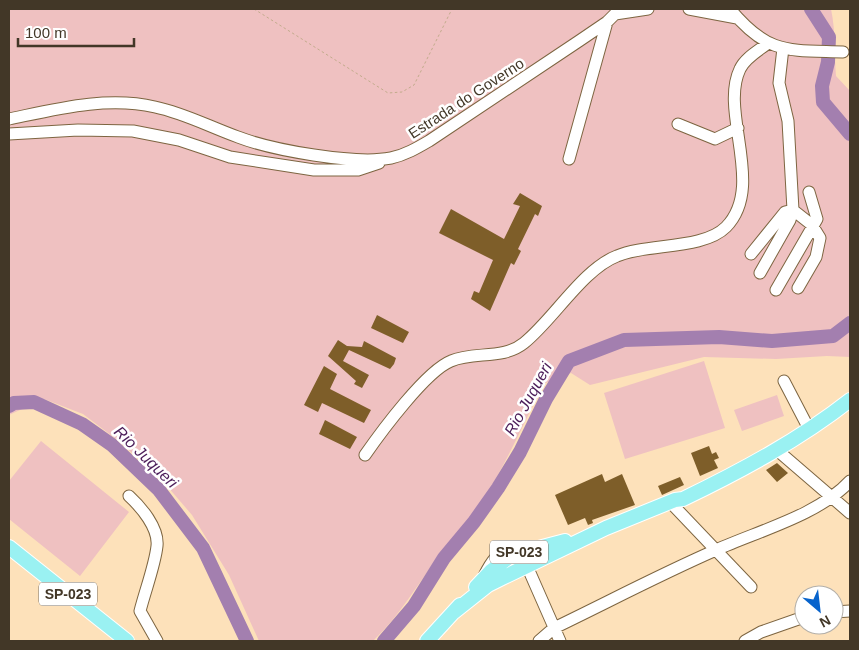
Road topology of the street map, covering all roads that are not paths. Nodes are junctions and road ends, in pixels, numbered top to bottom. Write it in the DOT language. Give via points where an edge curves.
graph roads {
  1 [pos="648,9"];
  2 [pos="690,9"];
  3 [pos="734,13"];
  4 [pos="614,15"];
  5 [pos="767,44"];
  6 [pos="783,48"];
  7 [pos="846,52"];
  8 [pos="9,119"];
  9 [pos="678,124"];
  10 [pos="738,128"];
  11 [pos="9,134"];
  12 [pos="390,159"];
  13 [pos="569,159"];
  14 [pos="809,192"];
  15 [pos="793,210"];
  16 [pos="812,225"];
  17 [pos="752,254"];
  18 [pos="760,273"];
  19 [pos="798,288"];
  20 [pos="776,290"];
  21 [pos="784,381"];
  22 [pos="850,400"];
  23 [pos="809,429"];
  24 [pos="777,450"];
  25 [pos="364,455"];
  26 [pos="850,480"];
  27 [pos="129,496"];
  28 [pos="832,497"];
  29 [pos="672,501"];
  30 [pos="850,513"];
  31 [pos="606,528"];
  32 [pos="559,543"];
  33 [pos="9,548"];
  34 [pos="714,550"];
  35 [pos="527,566"];
  36 [pos="751,587"];
  37 [pos="454,612"];
  38 [pos="794,620"];
  39 [pos="554,628"];
  40 [pos="122,640"];
  41 [pos="157,641"];
  42 [pos="427,641"];
  43 [pos="539,641"];
  44 [pos="560,641"];
  45 [pos="745,641"];
  1 -- 4 [label="street, Estrada do Governo"];
  2 -- 3 [label="street"];
  3 -- 5 [label="street"];
  4 -- 12 [label="street, Estrada do Governo" via="429,141"];
  4 -- 13 [label="street"];
  5 -- 6 [label="street"];
  5 -- 10 [label="street" via="747,59 740,70 735,86"];
  6 -- 7 [label="street"];
  6 -- 15 [label="street" via="779,83 788,121"];
  8 -- 12 [label="street, Estrada do Governo" via="68,106 123,102 181,114 261,145 295,152 369,160"];
  9 -- 10 [label="street" via="715,139"];
  10 -- 25 [label="street" via="742,153 740,196 734,218 724,229 707,238 615,256 593,272 517,348 449,361 415,391"];
  11 -- 12 [label="street" via="133,131 179,140 230,157 314,170 358,170"];
  14 -- 16 [label="street" via="817,219"];
  15 -- 16 [label="street"];
  15 -- 17 [label="street" via="785,212"];
  15 -- 18 [label="street"];
  16 -- 19 [label="street" via="820,238 819,246"];
  16 -- 20 [label="street"];
  21 -- 23 [label="street"];
  22 -- 23 [label="main road"];
  23 -- 24 [label="main road"];
  24 -- 28 [label="street"];
  24 -- 29 [label="main road" via="739,470 680,494"];
  26 -- 28 [label="street"];
  27 -- 41 [label="street" via="143,509 158,544 140,610"];
  28 -- 30 [label="street"];
  28 -- 34 [label="street"];
  29 -- 31 [label="main road, SP-023"];
  29 -- 34 [label="street"];
  31 -- 32 [label="main road, SP-023"];
  31 -- 35 [label="main road, SP-023"];
  32 -- 35 [label="main road"];
  32 -- 37 [label="main road, SP-023" via="521,551 503,560"];
  33 -- 40 [label="main road, SP-023"];
  34 -- 36 [label="street"];
  34 -- 39 [label="street"];
  35 -- 37 [label="main road, SP-023" via="488,585"];
  35 -- 39 [label="street"];
  37 -- 42 [label="main road, SP-023"];
  38 -- 45 [label="street"];
  39 -- 43 [label="street"];
  39 -- 44 [label="street"];
}
